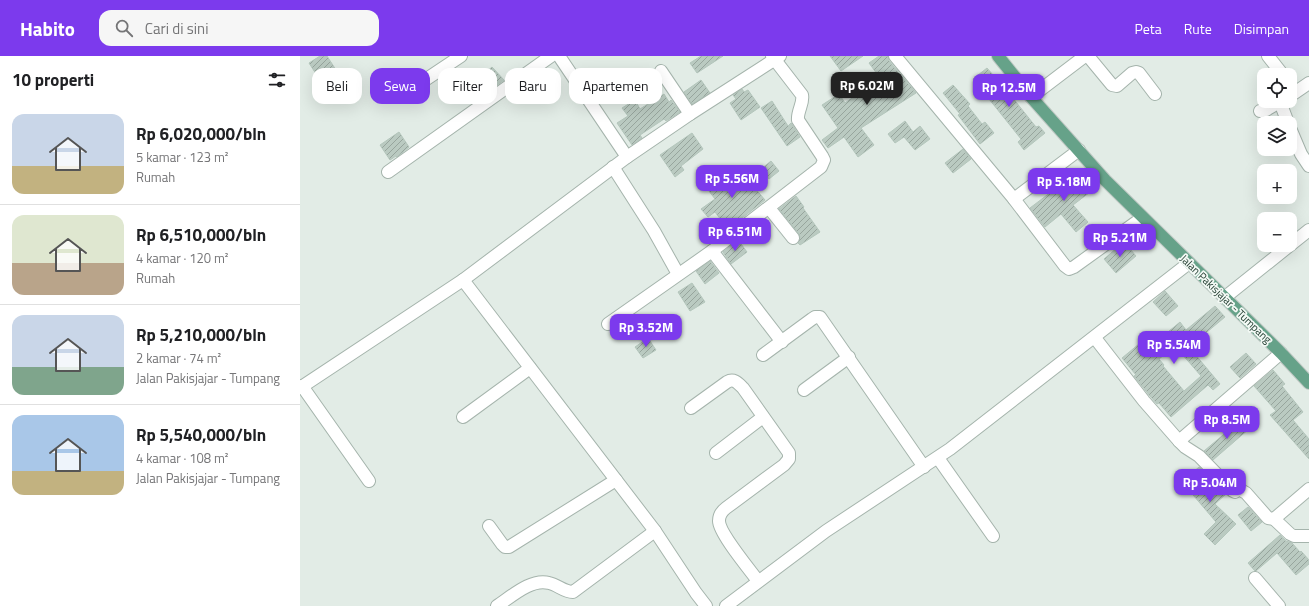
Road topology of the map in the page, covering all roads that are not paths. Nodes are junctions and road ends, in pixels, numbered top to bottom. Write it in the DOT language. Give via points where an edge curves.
graph roads {
  1 [pos="461,56"];
  2 [pos="551,56"];
  3 [pos="559,56"];
  4 [pos="895,56"];
  5 [pos="998,56"];
  6 [pos="1084,56"];
  7 [pos="1088,56"];
  8 [pos="1268,56"];
  9 [pos="776,57"];
  10 [pos="1277,68"];
  11 [pos="662,72"];
  12 [pos="430,77"];
  13 [pos="1309,83"];
  14 [pos="1297,90"];
  15 [pos="1155,94"];
  16 [pos="1031,97"];
  17 [pos="1269,108"];
  18 [pos="1260,111"];
  19 [pos="690,114"];
  20 [pos="1297,145"];
  21 [pos="1079,150"];
  22 [pos="628,157"];
  23 [pos="1309,166"];
  24 [pos="614,167"];
  25 [pos="388,172"];
  26 [pos="1014,199"];
  27 [pos="769,208"];
  28 [pos="1142,218"];
  29 [pos="1309,230"];
  30 [pos="793,238"];
  31 [pos="712,251"];
  32 [pos="1189,263"];
  33 [pos="678,274"];
  34 [pos="463,280"];
  35 [pos="1224,298"];
  36 [pos="608,324"];
  37 [pos="1095,338"];
  38 [pos="782,342"];
  39 [pos="1281,353"];
  40 [pos="763,355"];
  41 [pos="849,357"];
  42 [pos="530,368"];
  43 [pos="1309,383"];
  44 [pos="301,387"];
  45 [pos="804,390"];
  46 [pos="690,408"];
  47 [pos="463,417"];
  48 [pos="763,417"];
  49 [pos="1179,441"];
  50 [pos="716,453"];
  51 [pos="938,458"];
  52 [pos="924,467"];
  53 [pos="616,480"];
  54 [pos="369,482"];
  55 [pos="1309,489"];
  56 [pos="1274,519"];
  57 [pos="489,526"];
  58 [pos="655,531"];
  59 [pos="993,536"];
  60 [pos="1309,536"];
  61 [pos="1255,578"];
  62 [pos="758,581"];
  63 [pos="496,606"];
  64 [pos="706,606"];
  65 [pos="726,606"];
  66 [pos="1279,606"];
  1 -- 12 [label="street"];
  2 -- 25 [label="street"];
  3 -- 22 [label="street"];
  4 -- 26 [label="street"];
  5 -- 16 [label="main road, Jalan Pakisjajar - Tumpang"];
  6 -- 16 [label="street"];
  7 -- 15 [label="street" via="1112,85 1116,86 1132,73 1138,72"];
  8 -- 10 [label="street"];
  9 -- 19 [label="street"];
  9 -- 27 [label="street" via="802,95 798,120 824,160 819,169"];
  11 -- 19 [label="street"];
  13 -- 14 [label="street"];
  16 -- 21 [label="main road, Jalan Pakisjajar - Tumpang"];
  17 -- 18 [label="street"];
  19 -- 22 [label="street"];
  20 -- 23 [label="street"];
  21 -- 26 [label="street"];
  21 -- 28 [label="main road, Jalan Pakisjajar - Tumpang"];
  22 -- 24 [label="street"];
  24 -- 33 [label="street"];
  24 -- 34 [label="street"];
  26 -- 28 [label="street" via="1069,269"];
  27 -- 30 [label="street"];
  27 -- 31 [label="street"];
  28 -- 32 [label="main road, Jalan Pakisjajar - Tumpang"];
  29 -- 35 [label="street"];
  31 -- 33 [label="street"];
  31 -- 38 [label="street"];
  32 -- 35 [label="main road, Jalan Pakisjajar - Tumpang"];
  32 -- 37 [label="street"];
  33 -- 36 [label="street"];
  34 -- 42 [label="street"];
  34 -- 44 [label="street"];
  35 -- 39 [label="main road, Jalan Pakisjajar - Tumpang"];
  37 -- 49 [label="street"];
  37 -- 51 [label="street"];
  38 -- 40 [label="street"];
  38 -- 41 [label="street" via="818,316 823,319"];
  39 -- 43 [label="main road, Jalan Pakisjajar - Tumpang"];
  39 -- 49 [label="street"];
  41 -- 45 [label="street"];
  41 -- 52 [label="street"];
  42 -- 47 [label="street"];
  42 -- 53 [label="street"];
  44 -- 54 [label="street"];
  46 -- 48 [label="street" via="732,380 743,388"];
  48 -- 50 [label="street"];
  48 -- 62 [label="street" via="789,453 789,459 726,508 720,515 719,522 723,532"];
  49 -- 56 [label="street" via="1199,456 1233,491 1242,490 1268,518"];
  51 -- 52 [label="street"];
  51 -- 59 [label="street"];
  52 -- 62 [label="street" via="826,531"];
  53 -- 57 [label="street" via="509,546 505,547"];
  53 -- 58 [label="street"];
  55 -- 56 [label="street"];
  56 -- 60 [label="street" via="1294,536"];
  58 -- 63 [label="street" via="572,592 548,583 533,583"];
  58 -- 64 [label="street"];
  61 -- 66 [label="street"];
  62 -- 65 [label="street"];
}
